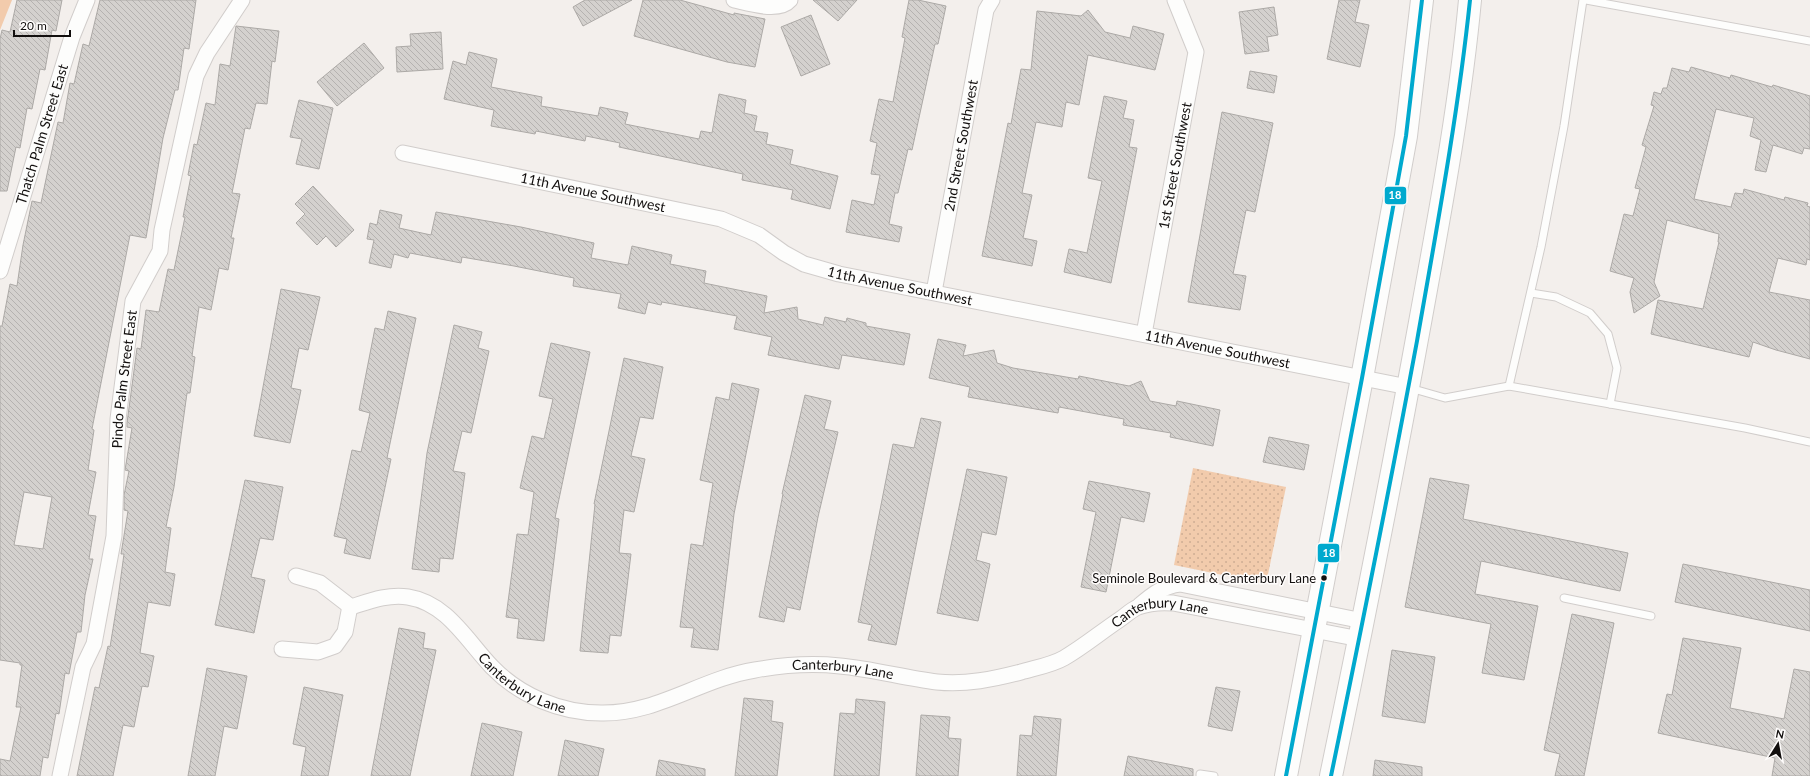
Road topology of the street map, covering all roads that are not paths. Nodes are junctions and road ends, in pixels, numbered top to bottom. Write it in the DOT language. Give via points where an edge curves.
graph roads {
  1 [pos="87,0"];
  2 [pos="242,0"];
  3 [pos="734,0"];
  4 [pos="790,0"];
  5 [pos="992,0"];
  6 [pos="1175,0"];
  7 [pos="1422,0"];
  8 [pos="1470,0"];
  9 [pos="1583,0"];
  10 [pos="1586,0"];
  11 [pos="1810,41"];
  12 [pos="403,153"];
  13 [pos="0,271"];
  14 [pos="934,292"];
  15 [pos="1531,293"];
  16 [pos="1144,334"];
  17 [pos="1362,378"];
  18 [pos="1509,386"];
  19 [pos="1408,387"];
  20 [pos="1610,404"];
  21 [pos="1810,442"];
  22 [pos="296,576"];
  23 [pos="1564,598"];
  24 [pos="350,606"];
  25 [pos="1136,608"];
  26 [pos="1651,616"];
  27 [pos="1315,621"];
  28 [pos="1362,630"];
  29 [pos="282,649"];
  30 [pos="60,776"];
  31 [pos="1200,776"];
  32 [pos="1214,776"];
  33 [pos="1286,776"];
  34 [pos="1330,776"];
  1 -- 13 [label="street, Thatch Palm Street East" via="72,37"];
  2 -- 30 [label="street, Pindo Palm Street East" via="207,53 196,76 162,230 160,251 134,301 118,419 114,536 94,644 83,667"];
  3 -- 4 [label="street" via="758,6 774,6"];
  5 -- 14 [label="street, 2nd Street Southwest" via="986,10"];
  6 -- 16 [label="street, 1st Street Southwest" via="1196,52"];
  7 -- 17 [label="main road" via="1406,136"];
  8 -- 19 [label="main road" via="1454,134"];
  9 -- 15 [label="lane" via="1564,126"];
  10 -- 11 [label="lane"];
  12 -- 14 [label="street, 11th Avenue Southwest" via="721,219 759,235 804,264 839,274"];
  14 -- 16 [label="street, 11th Avenue Southwest"];
  15 -- 18 [label="lane"];
  15 -- 20 [label="lane" via="1556,296 1590,313 1608,334 1617,368"];
  16 -- 17 [label="street, 11th Avenue Southwest"];
  17 -- 19 [label="street, 11th Avenue Southwest"];
  17 -- 27 [label="main road"];
  18 -- 19 [label="lane" via="1445,398"];
  18 -- 20 [label="lane"];
  19 -- 28 [label="main road"];
  20 -- 21 [label="lane"];
  22 -- 24 [label="street" via="320,582"];
  23 -- 26 [label="lane"];
  24 -- 25 [label="street, Canterbury Lane" via="396,596 409,597 432,605 453,623 493,669 522,691 558,707 599,714 642,710 726,677 782,666 820,664 940,682 983,681 1062,659"];
  24 -- 29 [label="street" via="345,632 335,646 318,652"];
  25 -- 27 [label="street, Canterbury Lane" via="1173,602"];
  25 -- 27 [label="street" via="1157,591 1180,584"];
  27 -- 28 [label="street"];
  27 -- 33 [label="main road"];
  28 -- 34 [label="main road"];
  31 -- 32 [label="lane"];
}
